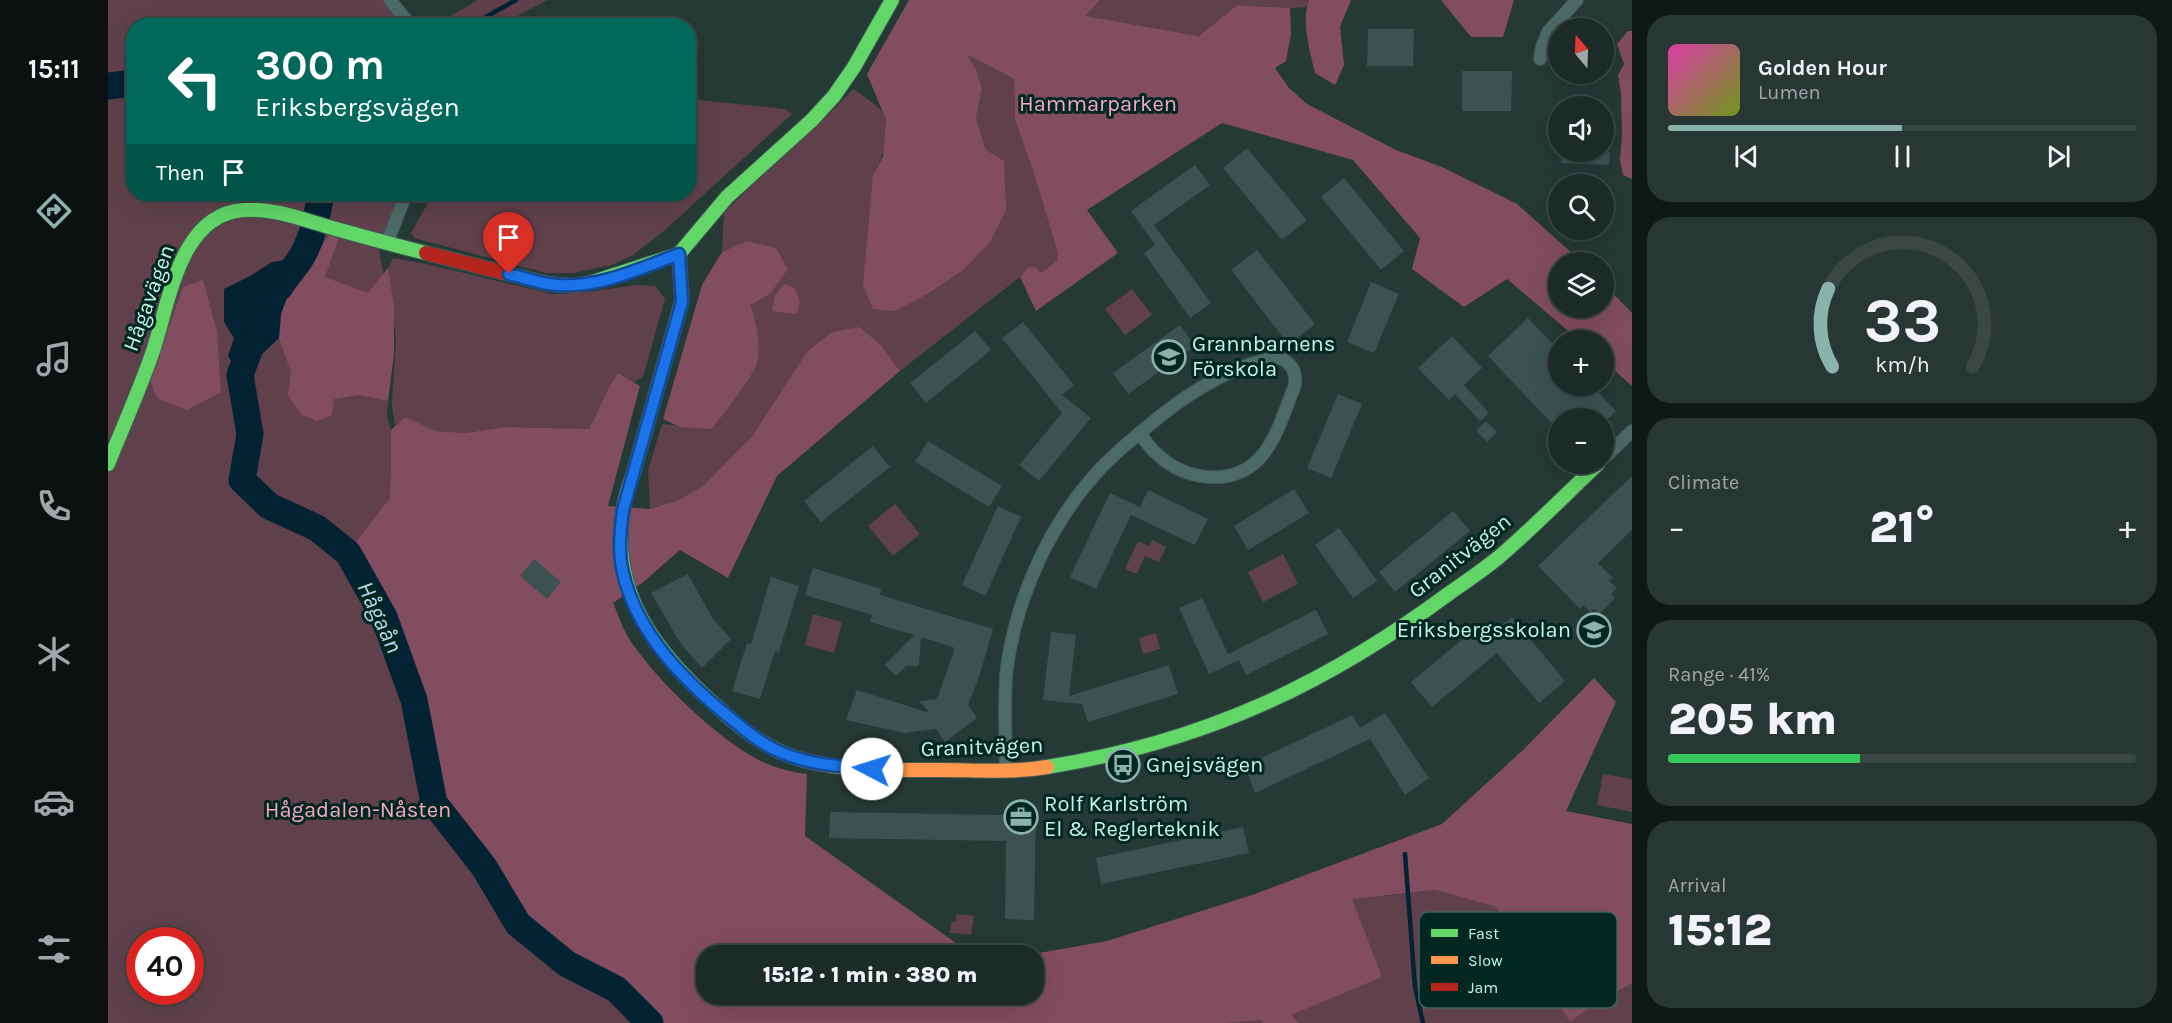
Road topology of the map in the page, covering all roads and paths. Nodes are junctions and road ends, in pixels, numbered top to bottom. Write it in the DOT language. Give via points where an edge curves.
graph roads {
  1 [pos="390,0"];
  2 [pos="892,0"];
  3 [pos="1577,0"];
  4 [pos="405,18"];
  5 [pos="1540,59"];
  6 [pos="403,201"];
  7 [pos="387,243"];
  8 [pos="679,254"];
  9 [pos="1632,431"];
  10 [pos="1139,433"];
  11 [pos="1614,448"];
  12 [pos="108,464"];
  13 [pos="1587,474"];
  14 [pos="1006,772"];
  1 -- 4 [label="street"];
  2 -- 8 [label="street" via="834,96 727,197"];
  3 -- 5 [label="street" via="1548,32"];
  6 -- 7 [label="street"];
  7 -- 8 [label="street, Hågavägen" via="549,284 576,286"];
  7 -- 12 [label="street, Hågavägen" via="256,208 236,210 201,230 185,249 175,274 153,351"];
  8 -- 14 [label="street, Granitvägen" via="682,302 634,466 619,536 622,571 643,625 689,682 750,734 778,751 835,766"];
  9 -- 11 [label="street"];
  10 -- 10 [label="street" via="1158,455 1200,477 1217,478 1245,469 1268,446 1295,385 1293,368 1281,358 1271,359 1220,377"];
  10 -- 14 [label="street" via="1080,493 1023,598 1007,668"];
  13 -- 14 [label="street, Granitvägen" via="1497,558 1371,649 1304,687 1186,734 1077,762"];
}
